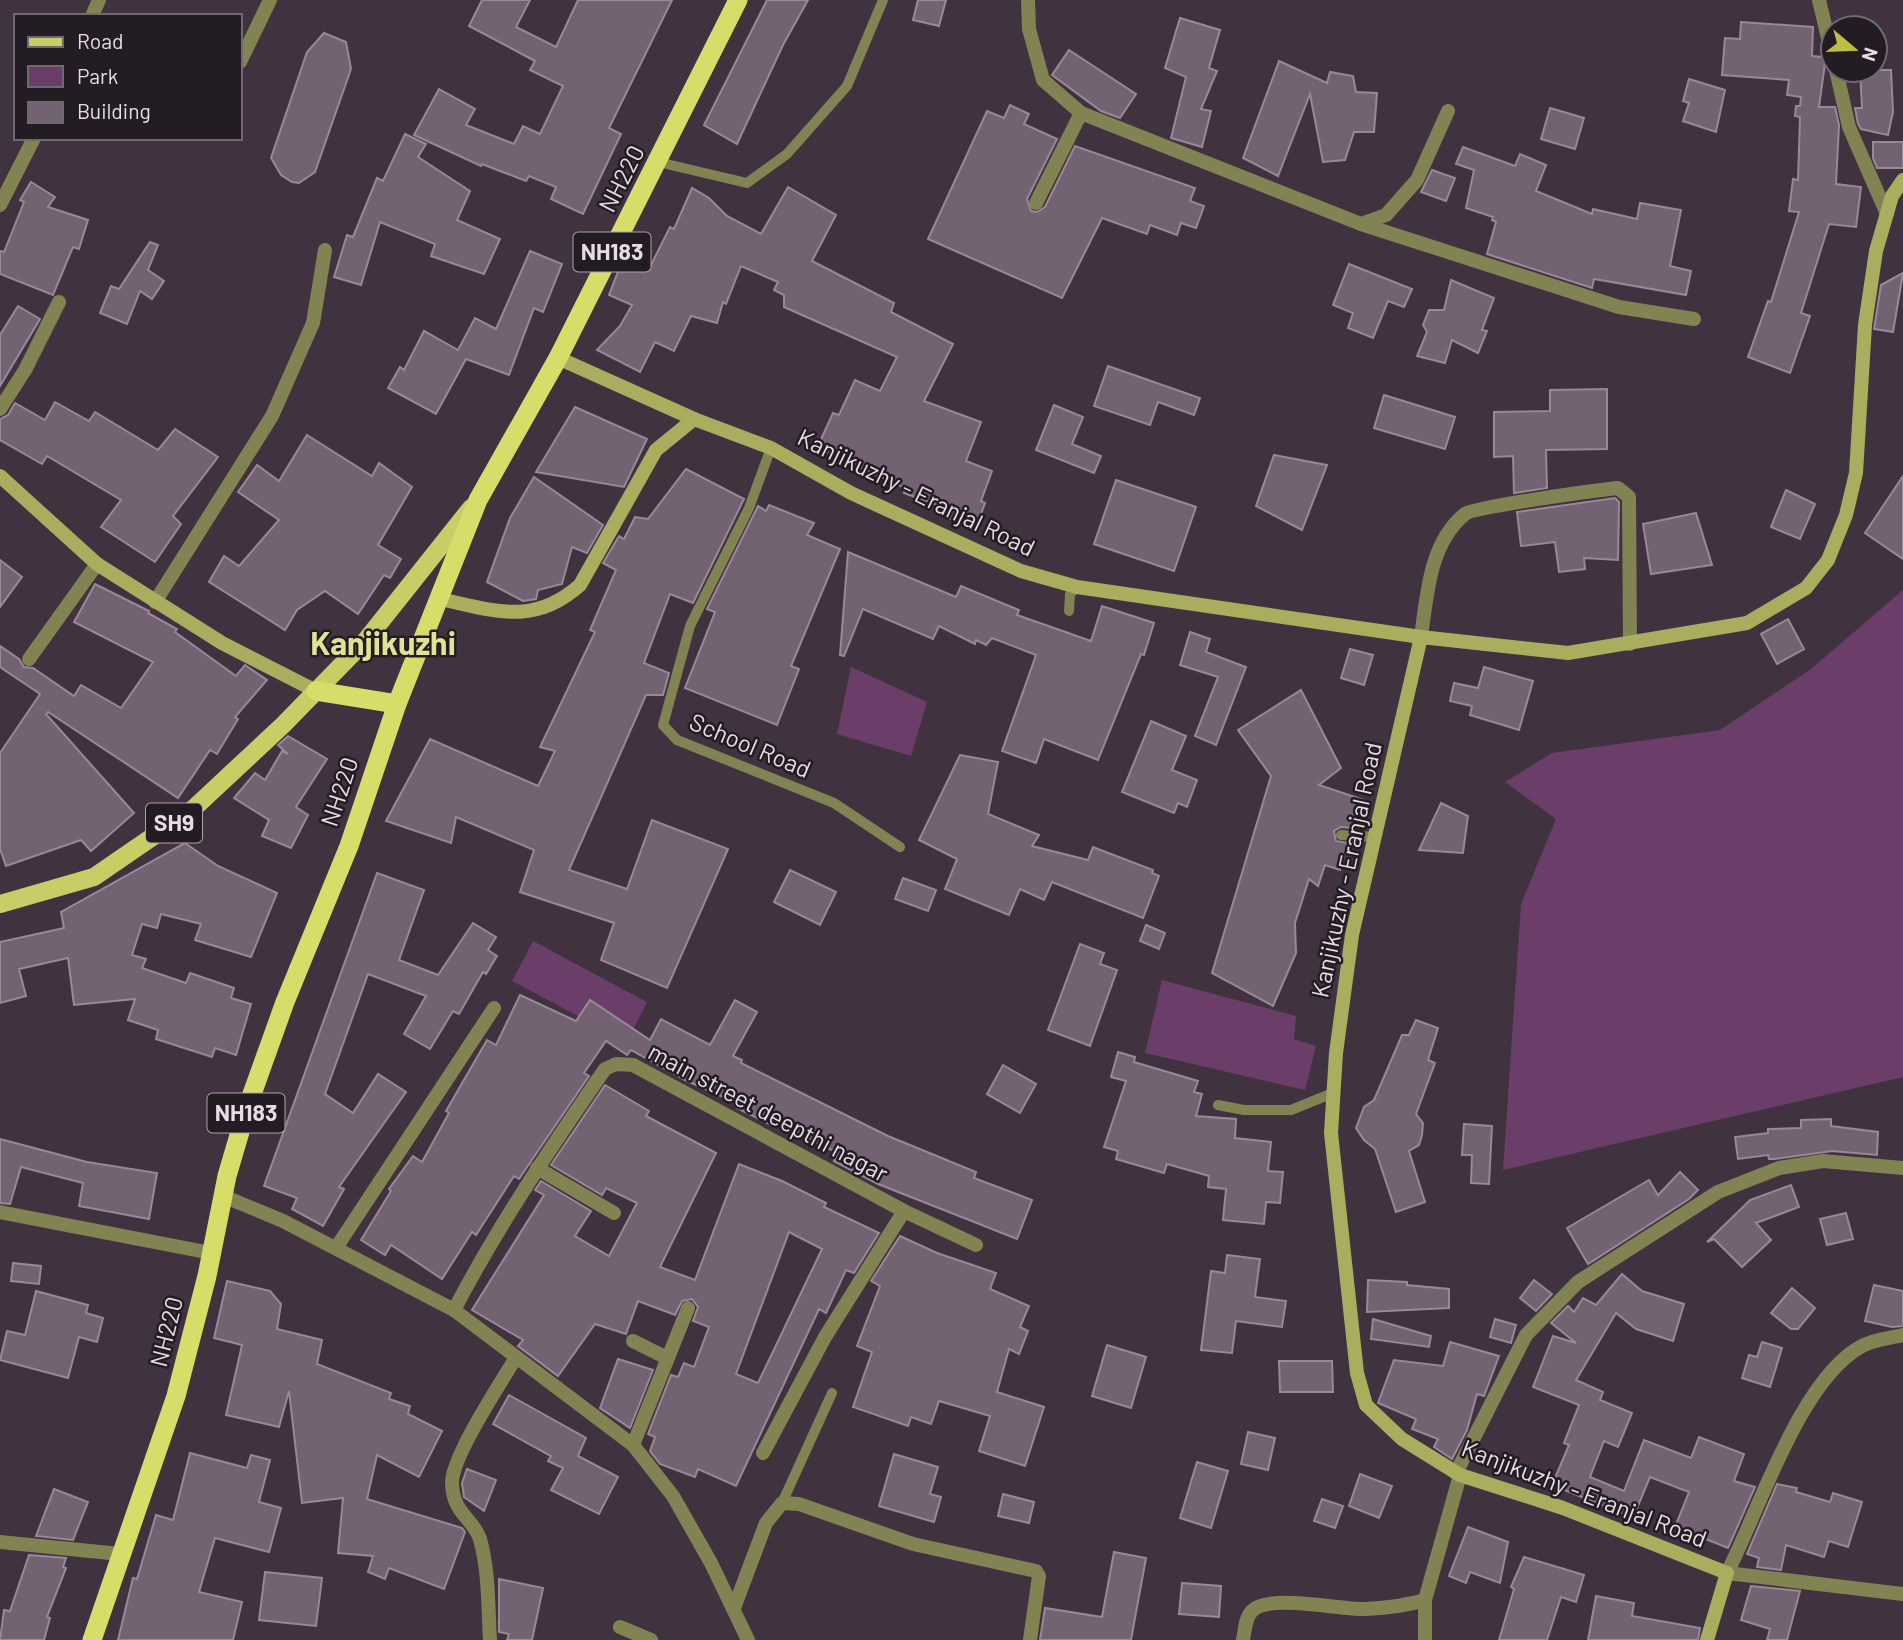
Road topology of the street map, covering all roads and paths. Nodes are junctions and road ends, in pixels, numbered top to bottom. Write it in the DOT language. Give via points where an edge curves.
graph roads {
  1 [pos="270,0"];
  2 [pos="738,0"];
  3 [pos="883,0"];
  4 [pos="1028,0"];
  5 [pos="242,58"];
  6 [pos="1839,84"];
  7 [pos="1448,111"];
  8 [pos="1081,113"];
  9 [pos="33,140"];
  10 [pos="658,162"];
  11 [pos="1903,180"];
  12 [pos="1036,203"];
  13 [pos="0,205"];
  14 [pos="1886,214"];
  15 [pos="1361,224"];
  16 [pos="325,250"];
  17 [pos="59,302"];
  18 [pos="1693,319"];
  19 [pos="558,358"];
  20 [pos="0,409"];
  21 [pos="694,419"];
  22 [pos="771,448"];
  23 [pos="0,476"];
  24 [pos="478,500"];
  25 [pos="97,564"];
  26 [pos="1077,587"];
  27 [pos="440,598"];
  28 [pos="155,602"];
  29 [pos="1069,611"];
  30 [pos="1421,637"];
  31 [pos="1630,643"];
  32 [pos="29,659"];
  33 [pos="316,691"];
  34 [pos="397,704"];
  35 [pos="1341,835"];
  36 [pos="1375,837"];
  37 [pos="900,847"];
  38 [pos="0,904"];
  39 [pos="494,1008"];
  40 [pos="1333,1093"];
  41 [pos="1218,1105"];
  42 [pos="537,1168"];
  43 [pos="1903,1168"];
  44 [pos="223,1196"];
  45 [pos="904,1211"];
  46 [pos="0,1212"];
  47 [pos="614,1213"];
  48 [pos="976,1245"];
  49 [pos="336,1248"];
  50 [pos="211,1253"];
  51 [pos="688,1308"];
  52 [pos="454,1310"];
  53 [pos="1903,1335"];
  54 [pos="633,1341"];
  55 [pos="667,1358"];
  56 [pos="515,1359"];
  57 [pos="832,1393"];
  58 [pos="633,1445"];
  59 [pos="763,1453"];
  60 [pos="1458,1474"];
  61 [pos="782,1503"];
  62 [pos="0,1542"];
  63 [pos="120,1554"];
  64 [pos="1727,1573"];
  65 [pos="1903,1594"];
  66 [pos="1425,1600"];
  67 [pos="734,1608"];
  68 [pos="620,1627"];
  69 [pos="92,1640"];
  70 [pos="490,1640"];
  71 [pos="651,1640"];
  72 [pos="748,1640"];
  73 [pos="1030,1640"];
  74 [pos="1243,1640"];
  75 [pos="1425,1640"];
  76 [pos="1707,1640"];
  1 -- 5 [label="street"];
  2 -- 10 [label="highway, NH220 / NH183"];
  3 -- 10 [label="lane" via="846,86 775,164 747,183"];
  4 -- 8 [label="street" via="1029,29 1043,80"];
  6 -- 14 [label="street" via="1849,127"];
  7 -- 15 [label="street" via="1417,180 1386,215"];
  8 -- 12 [label="street"];
  8 -- 15 [label="street"];
  9 -- 13 [label="street"];
  10 -- 19 [label="highway, NH220 / NH183"];
  11 -- 14 [label="main road"];
  14 -- 31 [label="main road" via="1865,325 1856,473 1828,560 1806,588 1747,623"];
  15 -- 18 [label="street" via="1619,307"];
  16 -- 28 [label="street" via="313,323 272,416"];
  17 -- 20 [label="street"];
  19 -- 21 [label="main road, Kanjikuzhy - Eranjal Road"];
  19 -- 24 [label="highway, NH220 / NH183"];
  21 -- 22 [label="main road, Kanjikuzhy - Eranjal Road"];
  21 -- 27 [label="main road" via="656,450 580,585 562,601 542,610 517,613"];
  22 -- 26 [label="main road, Kanjikuzhy - Eranjal Road" via="851,493 1021,571"];
  22 -- 37 [label="lane, School Road" via="750,508 690,626 663,725 677,740 834,803"];
  23 -- 25 [label="main road"];
  24 -- 27 [label="highway, NH220 / NH183"];
  24 -- 33 [label="main road" via="366,640"];
  25 -- 28 [label="main road"];
  25 -- 32 [label="street"];
  26 -- 29 [label="lane" via="1070,594"];
  26 -- 30 [label="main road, Kanjikuzhy - Eranjal Road"];
  27 -- 34 [label="highway, NH220 / NH183"];
  28 -- 33 [label="main road"];
  30 -- 31 [label="main road" via="1568,653"];
  30 -- 31 [label="street" via="1430,573 1449,531 1467,512 1618,488 1629,497"];
  30 -- 36 [label="main road, Kanjikuzhy - Eranjal Road"];
  33 -- 34 [label="highway"];
  33 -- 38 [label="main road, SH9" via="192,809 140,848 94,877"];
  34 -- 44 [label="highway, NH220 / NH183" via="349,846 247,1108"];
  35 -- 36 [label="lane"];
  36 -- 40 [label="main road, Kanjikuzhy - Eranjal Road" via="1352,935"];
  39 -- 49 [label="street"];
  40 -- 41 [label="lane" via="1291,1110"];
  40 -- 60 [label="main road, Kanjikuzhy - Eranjal Road" via="1331,1133 1357,1373 1366,1405 1402,1439"];
  42 -- 45 [label="street, main street deepthi nagar" via="605,1069 633,1065"];
  42 -- 47 [label="street"];
  42 -- 52 [label="street, main street deepthi nagar"];
  43 -- 60 [label="street" via="1823,1161 1779,1168 1718,1192 1578,1282 1526,1335"];
  44 -- 49 [label="street"];
  44 -- 50 [label="highway, NH220 / NH183"];
  45 -- 48 [label="street, main street deepthi nagar"];
  45 -- 59 [label="street" via="825,1337"];
  46 -- 50 [label="street"];
  49 -- 52 [label="street"];
  50 -- 63 [label="highway, NH220 / NH183" via="176,1396"];
  51 -- 55 [label="street"];
  52 -- 56 [label="street"];
  53 -- 64 [label="street" via="1862,1346 1832,1370 1793,1427"];
  54 -- 55 [label="street"];
  55 -- 58 [label="street"];
  56 -- 58 [label="street"];
  56 -- 70 [label="street" via="475,1424 452,1481 459,1512 479,1536"];
  57 -- 61 [label="lane"];
  58 -- 67 [label="street" via="673,1496"];
  60 -- 64 [label="main road, Kanjikuzhy - Eranjal Road" via="1563,1508"];
  60 -- 66 [label="street"];
  61 -- 67 [label="street" via="766,1522"];
  61 -- 73 [label="street" via="799,1504 913,1544 1036,1572"];
  62 -- 63 [label="street"];
  63 -- 69 [label="highway, NH220 / NH183"];
  64 -- 65 [label="street"];
  64 -- 76 [label="main road, Kanjikuzhy - Eranjal Road"];
  66 -- 74 [label="street" via="1363,1609 1277,1603 1255,1608 1247,1617"];
  66 -- 75 [label="street"];
  67 -- 72 [label="street"];
  68 -- 71 [label="street"];
}
